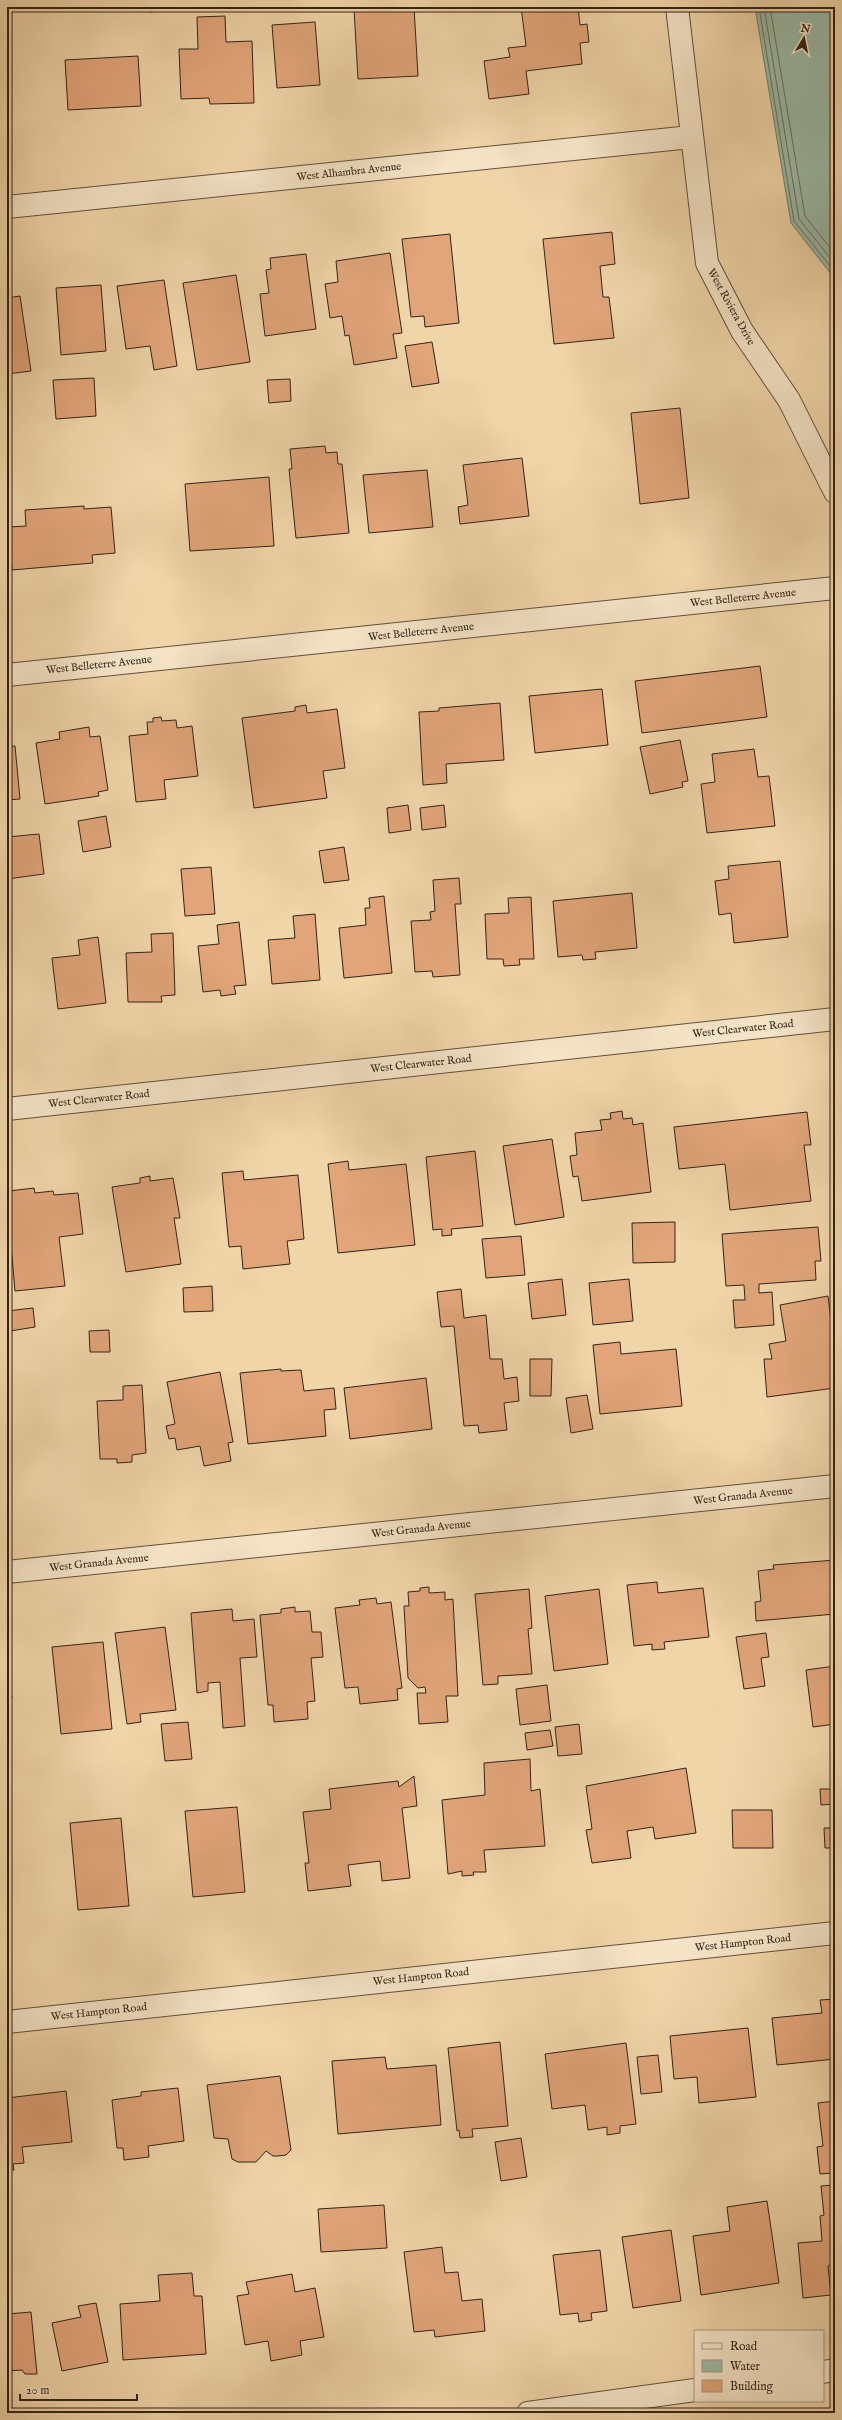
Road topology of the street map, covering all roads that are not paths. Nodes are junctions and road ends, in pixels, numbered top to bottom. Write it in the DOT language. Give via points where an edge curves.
graph roads {
  1 [pos="677,7"];
  2 [pos="690,137"];
  3 [pos="7,208"];
  4 [pos="835,492"];
  5 [pos="835,588"];
  6 [pos="7,675"];
  7 [pos="835,1019"];
  8 [pos="7,1109"];
  9 [pos="835,1486"];
  10 [pos="7,1572"];
  11 [pos="835,1933"];
  12 [pos="7,2022"];
  13 [pos="835,2370"];
  14 [pos="824,2372"];
  15 [pos="694,2390"];
  16 [pos="528,2413"];
  1 -- 2 [label="street, West Riviera Drive"];
  2 -- 3 [label="street, West Alhambra Avenue"];
  2 -- 4 [label="street, West Riviera Drive" via="707,263 742,331 789,400"];
  5 -- 6 [label="street, West Belleterre Avenue"];
  7 -- 8 [label="street, West Clearwater Road"];
  9 -- 10 [label="street, West Granada Avenue"];
  11 -- 12 [label="street, West Hampton Road"];
  13 -- 14 [label="street"];
  15 -- 16 [label="street"];
}
